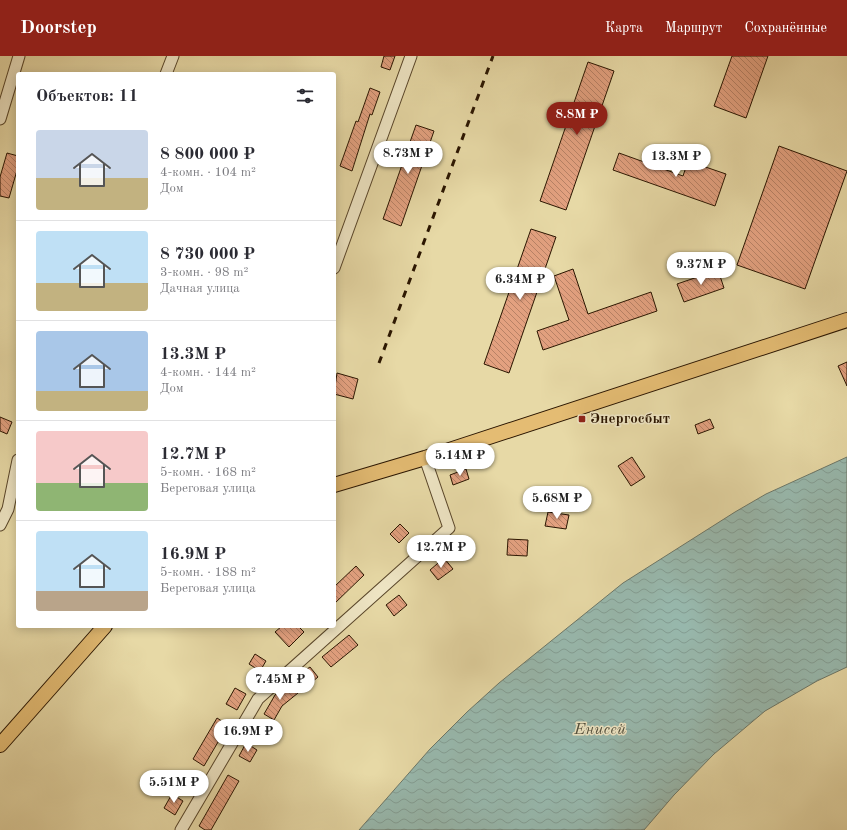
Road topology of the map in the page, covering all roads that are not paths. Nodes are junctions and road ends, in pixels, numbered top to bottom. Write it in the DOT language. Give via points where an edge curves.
graph roads {
  1 [pos="19,56"];
  2 [pos="173,56"];
  3 [pos="411,56"];
  4 [pos="167,72"];
  5 [pos="0,119"];
  6 [pos="336,262"];
  7 [pos="847,320"];
  8 [pos="425,458"];
  9 [pos="16,470"];
  10 [pos="336,484"];
  11 [pos="0,525"];
  12 [pos="103,628"];
  13 [pos="0,744"];
  14 [pos="181,830"];
  1 -- 5 [label="street"];
  2 -- 4 [label="street"];
  3 -- 6 [label="street"];
  7 -- 8 [label="main road"];
  8 -- 10 [label="main road"];
  8 -- 14 [label="street" via="448,528 258,699"];
  9 -- 11 [label="street" via="8,508"];
  12 -- 13 [label="main road"];
}
